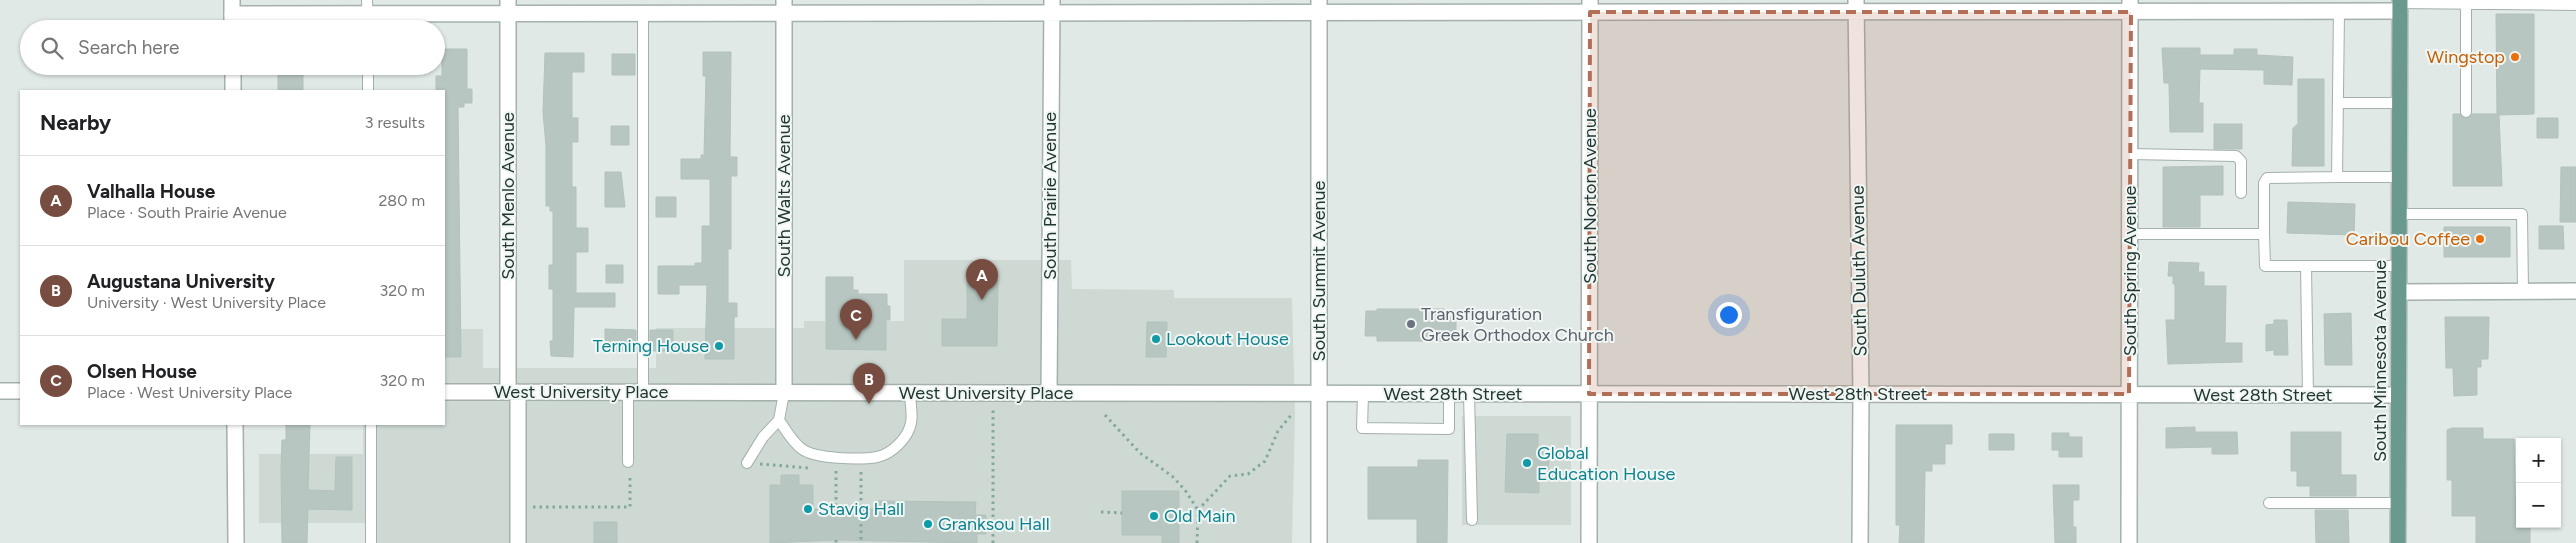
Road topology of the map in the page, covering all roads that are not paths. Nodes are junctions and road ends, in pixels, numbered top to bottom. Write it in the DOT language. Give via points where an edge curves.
graph roads {
  1 [pos="2478,2"];
  2 [pos="2466,4"];
  3 [pos="2576,4"];
  4 [pos="2400,5"];
  5 [pos="1052,6"];
  6 [pos="1319,6"];
  7 [pos="1590,6"];
  8 [pos="1856,6"];
  9 [pos="2130,6"];
  10 [pos="508,7"];
  11 [pos="784,7"];
  12 [pos="2340,11"];
  13 [pos="643,13"];
  14 [pos="232,14"];
  15 [pos="368,14"];
  16 [pos="233,75"];
  17 [pos="368,75"];
  18 [pos="233,90"];
  19 [pos="368,90"];
  20 [pos="2338,103"];
  21 [pos="2400,104"];
  22 [pos="2466,112"];
  23 [pos="2130,154"];
  24 [pos="2337,177"];
  25 [pos="2399,178"];
  26 [pos="2241,193"];
  27 [pos="2399,214"];
  28 [pos="2130,234"];
  29 [pos="2264,234"];
  30 [pos="2306,266"];
  31 [pos="2399,266"];
  32 [pos="2522,291"];
  33 [pos="2576,291"];
  34 [pos="2399,292"];
  35 [pos="0,391"];
  36 [pos="20,391"];
  37 [pos="445,392"];
  38 [pos="513,392"];
  39 [pos="628,392"];
  40 [pos="643,392"];
  41 [pos="784,393"];
  42 [pos="910,393"];
  43 [pos="1049,393"];
  44 [pos="1319,393"];
  45 [pos="1363,394"];
  46 [pos="1449,394"];
  47 [pos="1469,394"];
  48 [pos="1589,394"];
  49 [pos="1861,394"];
  50 [pos="2129,394"];
  51 [pos="2308,395"];
  52 [pos="2398,395"];
  53 [pos="779,420"];
  54 [pos="235,425"];
  55 [pos="371,425"];
  56 [pos="747,463"];
  57 [pos="629,466"];
  58 [pos="2398,502"];
  59 [pos="2269,503"];
  60 [pos="1472,520"];
  61 [pos="236,543"];
  62 [pos="371,543"];
  63 [pos="518,543"];
  64 [pos="1319,543"];
  65 [pos="1589,543"];
  66 [pos="1860,543"];
  67 [pos="2129,543"];
  68 [pos="2398,543"];
  1 -- 2 [label="lane"];
  1 -- 3 [label="lane"];
  2 -- 4 [label="lane"];
  2 -- 22 [label="lane"];
  4 -- 12 [label="street"];
  4 -- 21 [label="main road, South Minnesota Avenue"];
  5 -- 6 [label="street"];
  5 -- 11 [label="street"];
  5 -- 43 [label="street, South Prairie Avenue"];
  6 -- 7 [label="street"];
  6 -- 44 [label="street, South Summit Avenue"];
  7 -- 8 [label="street"];
  7 -- 48 [label="street, South Norton Avenue"];
  8 -- 9 [label="street"];
  8 -- 49 [label="street, South Duluth Avenue"];
  9 -- 12 [label="street"];
  9 -- 23 [label="street, South Spring Avenue"];
  10 -- 13 [label="street"];
  10 -- 15 [label="street"];
  10 -- 38 [label="street, South Menlo Avenue"];
  11 -- 13 [label="street"];
  11 -- 41 [label="street, South Walts Avenue"];
  12 -- 20 [label="lane"];
  13 -- 40 [label="lane"];
  14 -- 15 [label="street"];
  16 -- 18 [label="street"];
  17 -- 19 [label="lane"];
  20 -- 21 [label="lane"];
  20 -- 24 [label="lane"];
  21 -- 25 [label="main road, South Minnesota Avenue"];
  23 -- 26 [label="lane" via="2236,156 2241,161"];
  23 -- 28 [label="street, South Spring Avenue"];
  24 -- 25 [label="lane"];
  24 -- 29 [label="lane" via="2267,178 2264,182"];
  25 -- 27 [label="main road, South Minnesota Avenue"];
  27 -- 31 [label="main road, South Minnesota Avenue"];
  27 -- 32 [label="lane" via="2522,214"];
  28 -- 29 [label="lane"];
  28 -- 50 [label="street, South Spring Avenue"];
  29 -- 30 [label="lane" via="2265,266"];
  30 -- 31 [label="lane"];
  30 -- 51 [label="lane"];
  31 -- 34 [label="main road, South Minnesota Avenue"];
  32 -- 33 [label="street"];
  32 -- 34 [label="street"];
  34 -- 52 [label="main road, South Minnesota Avenue"];
  35 -- 36 [label="street"];
  37 -- 38 [label="street, West University Place"];
  38 -- 39 [label="street, West University Place"];
  38 -- 63 [label="street, South Menlo Avenue"];
  39 -- 40 [label="street, West University Place"];
  39 -- 57 [label="lane"];
  40 -- 41 [label="street, West University Place"];
  41 -- 42 [label="street, West University Place"];
  41 -- 53 [label="lane"];
  42 -- 43 [label="street, West University Place"];
  42 -- 53 [label="lane" via="911,423 902,441 878,457 820,457 803,450"];
  43 -- 44 [label="street, West University Place"];
  44 -- 45 [label="street, West 28th Street"];
  44 -- 64 [label="street, South Summit Avenue"];
  45 -- 46 [label="street, West 28th Street"];
  45 -- 46 [label="lane" via="1362,428 1449,429"];
  46 -- 47 [label="street, West 28th Street"];
  47 -- 48 [label="street, West 28th Street"];
  47 -- 60 [label="lane"];
  48 -- 49 [label="street, West 28th Street"];
  48 -- 65 [label="street, South Norton Avenue"];
  49 -- 50 [label="street, West 28th Street"];
  49 -- 66 [label="street, South Duluth Avenue"];
  50 -- 51 [label="street, West 28th Street"];
  50 -- 67 [label="street, South Spring Avenue"];
  51 -- 52 [label="street, West 28th Street"];
  52 -- 58 [label="main road, South Minnesota Avenue"];
  53 -- 56 [label="lane" via="763,437"];
  54 -- 61 [label="street"];
  55 -- 62 [label="lane"];
  58 -- 59 [label="lane"];
  58 -- 68 [label="main road, South Minnesota Avenue"];
}
